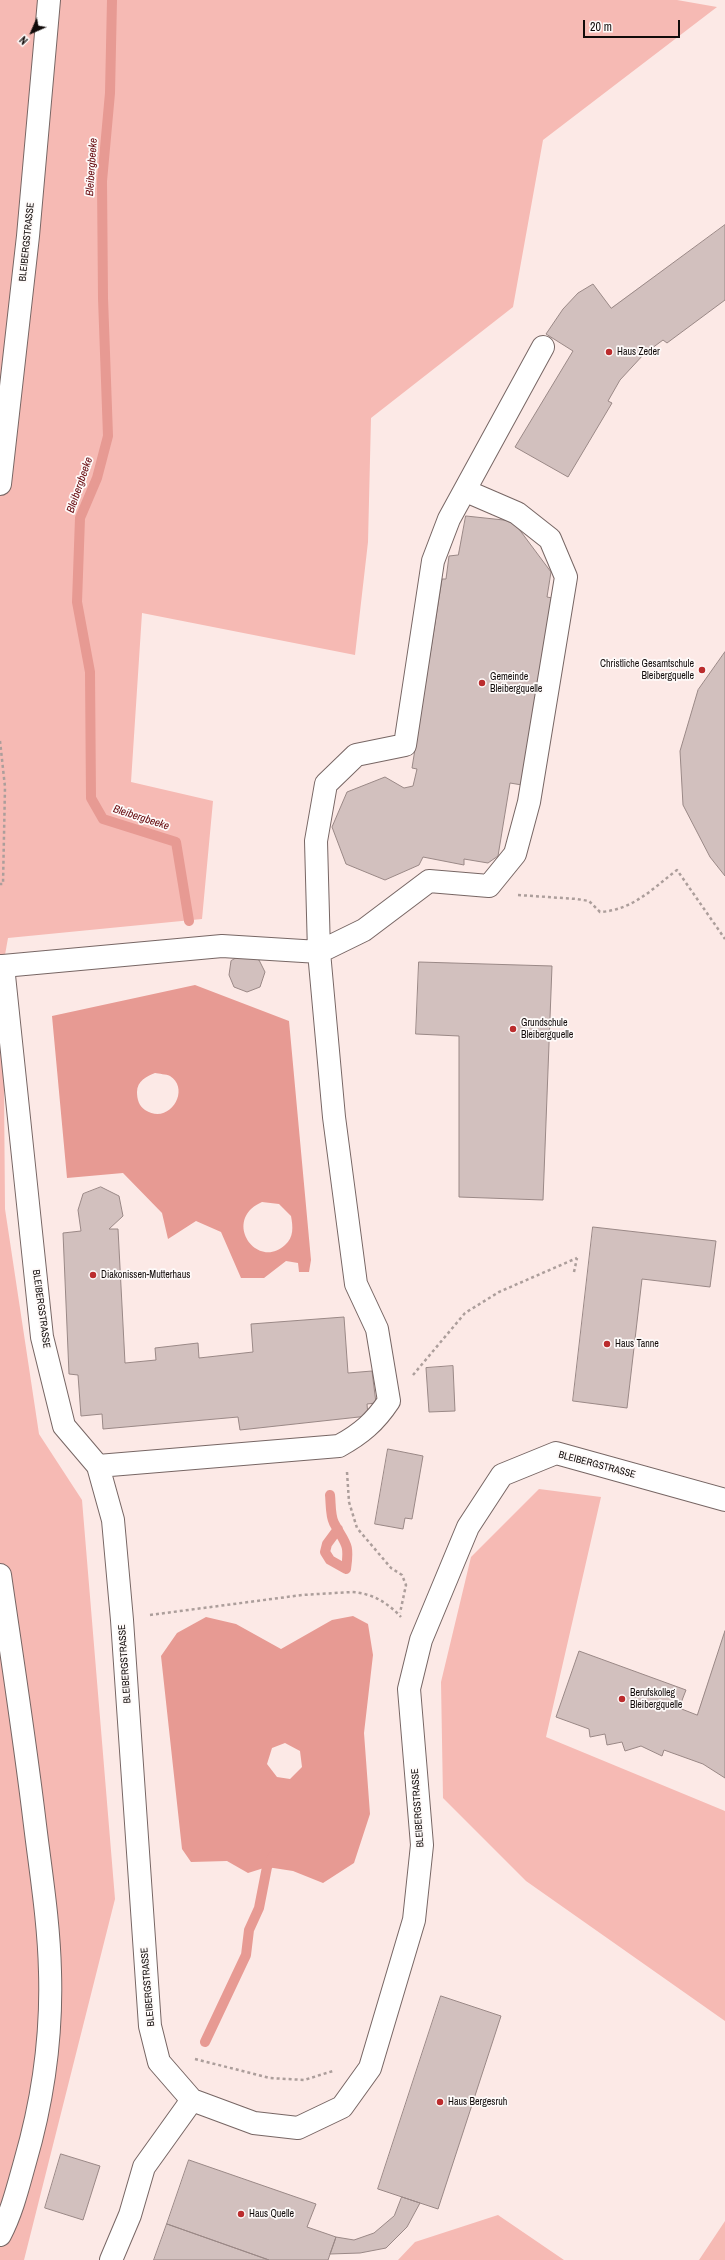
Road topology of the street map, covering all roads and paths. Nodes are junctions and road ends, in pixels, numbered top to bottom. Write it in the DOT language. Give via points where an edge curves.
graph roads {
  1 [pos="49,0"];
  2 [pos="543,347"];
  3 [pos="0,484"];
  4 [pos="466,491"];
  5 [pos="0,741"];
  6 [pos="0,884"];
  7 [pos="514,895"];
  8 [pos="725,939"];
  9 [pos="319,952"];
  10 [pos="2,966"];
  11 [pos="574,1272"];
  12 [pos="389,1401"];
  13 [pos="359,1434"];
  14 [pos="98,1466"];
  15 [pos="725,1500"];
  16 [pos="0,1575"];
  17 [pos="399,1615"];
  18 [pos="122,1620"];
  19 [pos="421,1640"];
  20 [pos="188,2056"];
  21 [pos="335,2071"];
  22 [pos="192,2100"];
  23 [pos="0,2235"];
  24 [pos="111,2260"];
  1 -- 3 [label="street, BLEIBERGSTRASSE" via="28,236"];
  2 -- 4 [label="street"];
  4 -- 9 [label="street" via="449,519 433,561 405,745 356,755 326,784 316,841"];
  4 -- 9 [label="street" via="517,513 550,539 566,577 529,802 515,854 489,886 429,881 364,930"];
  5 -- 6 [label="path" via="5,787 3,884"];
  7 -- 8 [label="path" via="577,899 589,902 600,912 616,911 627,907 677,870"];
  9 -- 10 [label="street" via="222,946"];
  9 -- 12 [label="street" via="334,1117 356,1284 377,1329"];
  10 -- 14 [label="street, BLEIBERGSTRASSE" via="42,1337 64,1426"];
  11 -- 12 [label="path" via="577,1258 499,1292 465,1313"];
  12 -- 13 [label="street" via="378,1418"];
  13 -- 14 [label="street" via="339,1446"];
  13 -- 17 [label="path" via="346,1465 348,1502 357,1528 391,1568 402,1575 406,1585"];
  14 -- 18 [label="street, BLEIBERGSTRASSE" via="113,1520"];
  15 -- 19 [label="street, BLEIBERGSTRASSE" via="556,1453 502,1475 468,1527"];
  16 -- 23 [label="street" via="26,1748 47,1923 50,1973 46,2068 38,2112 10,2216"];
  17 -- 18 [label="path" via="388,1603 359,1592 352,1592 302,1595"];
  17 -- 19 [label="path"];
  18 -- 22 [label="street, BLEIBERGSTRASSE" via="150,2026 159,2062"];
  19 -- 22 [label="street, BLEIBERGSTRASSE" via="408,1689 422,1845 414,1920 370,2068 342,2107 298,2128 254,2122"];
  20 -- 21 [label="path" via="236,2071 270,2078 304,2080"];
  22 -- 24 [label="street" via="144,2167 130,2215"];
}
